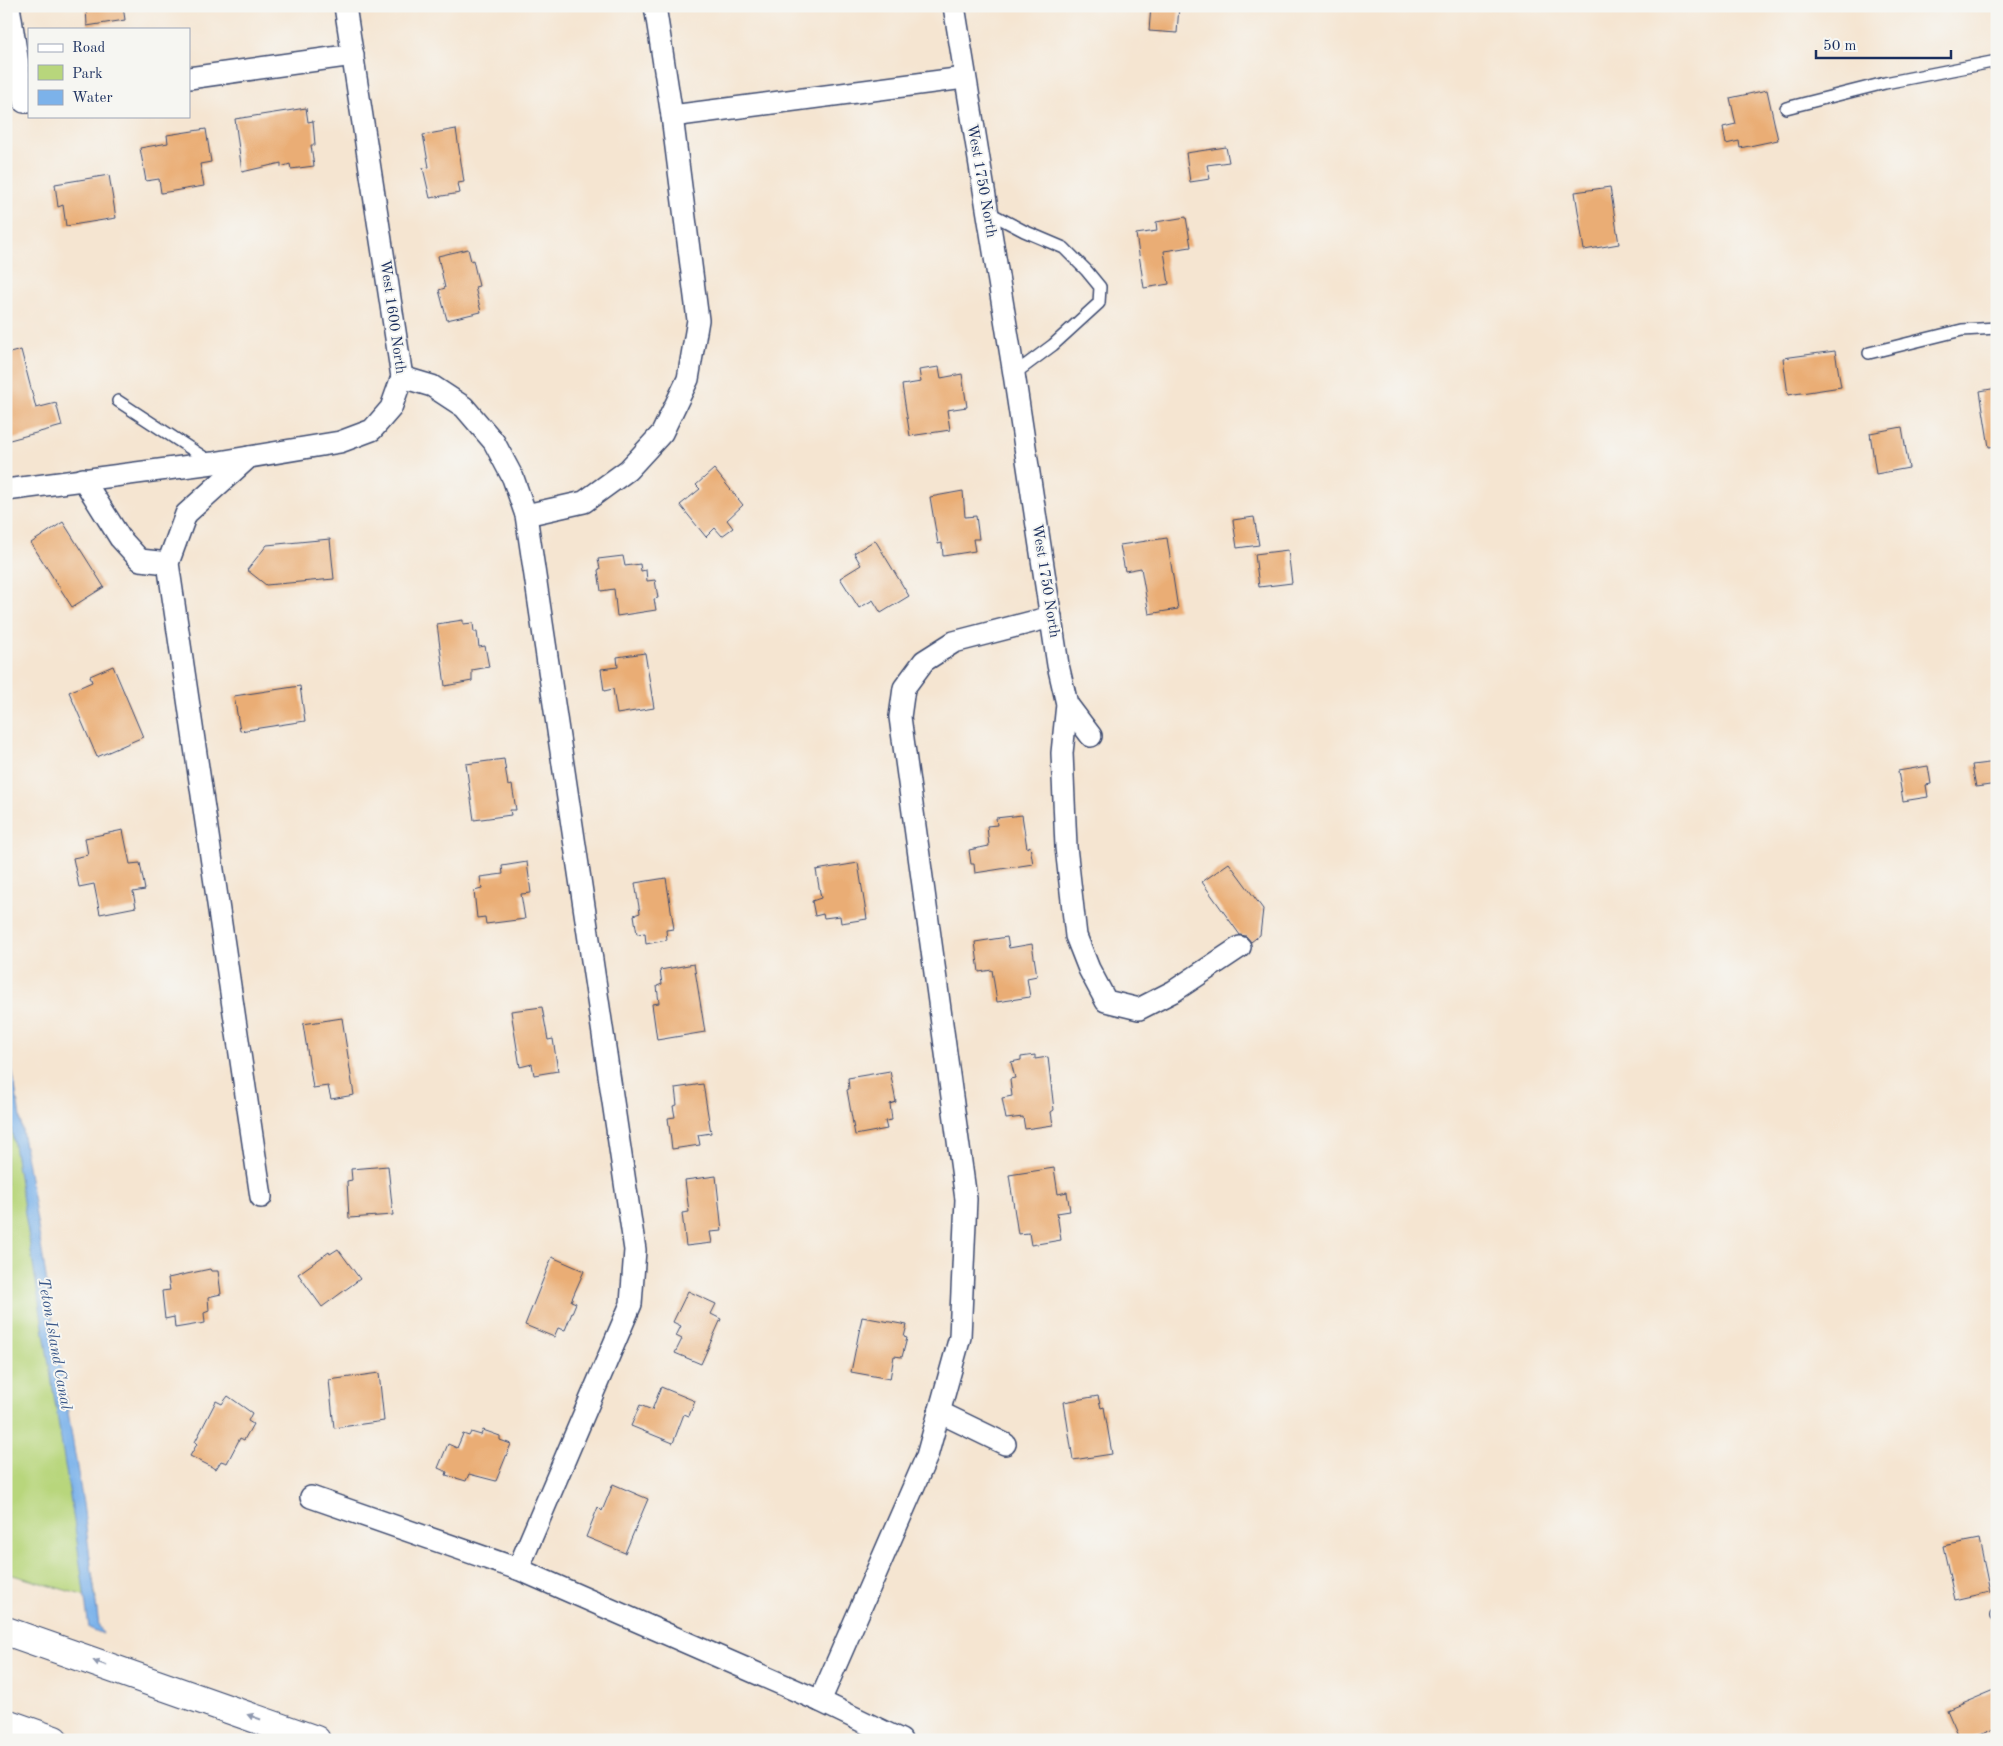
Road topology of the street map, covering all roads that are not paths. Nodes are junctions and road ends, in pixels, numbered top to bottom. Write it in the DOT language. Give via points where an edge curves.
graph roads {
  1 [pos="9,6"];
  2 [pos="345,6"];
  3 [pos="655,6"];
  4 [pos="954,6"];
  5 [pos="353,54"];
  6 [pos="1997,61"];
  7 [pos="190,78"];
  8 [pos="964,78"];
  9 [pos="28,102"];
  10 [pos="1786,108"];
  11 [pos="672,116"];
  12 [pos="986,211"];
  13 [pos="1997,328"];
  14 [pos="1869,352"];
  15 [pos="1014,374"];
  16 [pos="402,377"];
  17 [pos="118,401"];
  18 [pos="249,457"];
  19 [pos="213,463"];
  20 [pos="83,479"];
  21 [pos="6,490"];
  22 [pos="526,515"];
  23 [pos="168,564"];
  24 [pos="1051,616"];
  25 [pos="1067,704"];
  26 [pos="1091,736"];
  27 [pos="1240,947"];
  28 [pos="261,1197"];
  29 [pos="939,1412"];
  30 [pos="1005,1444"];
  31 [pos="311,1497"];
  32 [pos="518,1569"];
  33 [pos="6,1631"];
  34 [pos="820,1700"];
  35 [pos="6,1722"];
  36 [pos="54,1740"];
  37 [pos="316,1740"];
  38 [pos="900,1740"];
  1 -- 9 [label="street" via="24,102"];
  2 -- 5 [label="street, West 1600 North"];
  3 -- 11 [label="street"];
  4 -- 8 [label="street, West 1750 North"];
  5 -- 7 [label="street"];
  5 -- 16 [label="street, West 1600 North"];
  6 -- 10 [label="lane" via="1885,83"];
  8 -- 11 [label="street"];
  8 -- 12 [label="street, West 1750 North"];
  11 -- 22 [label="street" via="698,320 688,379 662,433 628,470 584,502"];
  12 -- 15 [label="street, West 1750 North"];
  12 -- 15 [label="lane" via="1024,232 1064,248 1100,287 1099,303 1053,345"];
  13 -- 14 [label="lane" via="1962,330"];
  15 -- 24 [label="street, West 1750 North"];
  16 -- 18 [label="street, West 1600 North" via="391,408 372,430 340,442"];
  16 -- 22 [label="street" via="432,386 464,407 494,442 513,478"];
  17 -- 19 [label="lane"];
  18 -- 19 [label="street, West 1600 North"];
  18 -- 23 [label="street" via="186,514"];
  19 -- 20 [label="street, West 1600 North"];
  20 -- 21 [label="street, West 1600 North"];
  20 -- 23 [label="street" via="120,538 140,560"];
  22 -- 32 [label="street" via="635,1250 631,1304"];
  23 -- 28 [label="street"];
  24 -- 25 [label="street, West 1750 North"];
  24 -- 29 [label="street" via="954,642 924,661 904,688 900,717 966,1199 960,1337"];
  25 -- 26 [label="street"];
  25 -- 27 [label="street, West 1750 North" via="1062,754 1066,847 1076,936 1106,1001 1139,1009"];
  29 -- 30 [label="street"];
  29 -- 34 [label="street" via="927,1456"];
  31 -- 32 [label="street"];
  32 -- 34 [label="street"];
  37 -- 33 [label="highway, one-way"];
  34 -- 38 [label="street"];
  35 -- 36 [label="highway"];
}
